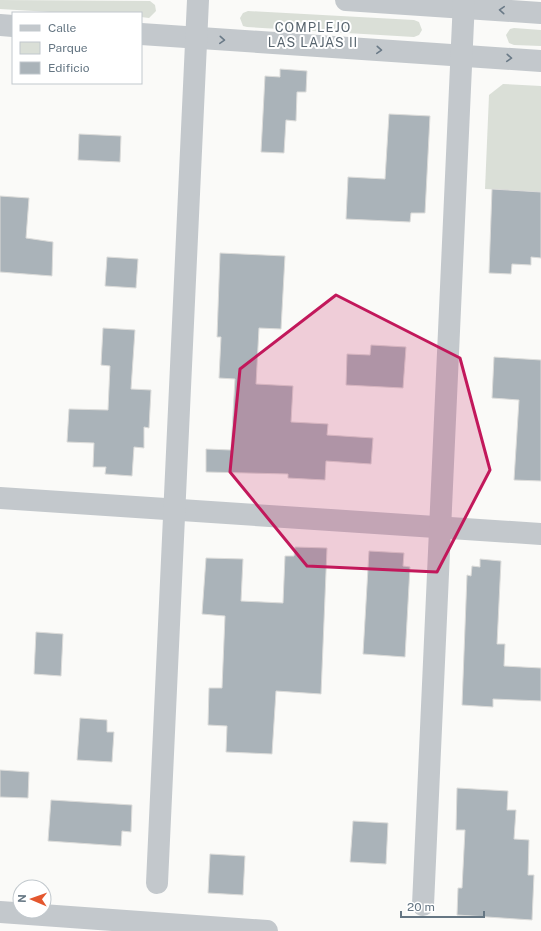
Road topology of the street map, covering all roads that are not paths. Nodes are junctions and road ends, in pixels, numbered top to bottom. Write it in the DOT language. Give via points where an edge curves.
graph roads {
  1 [pos="198,0"];
  2 [pos="346,0"];
  3 [pos="464,4"];
  4 [pos="541,13"];
  5 [pos="0,25"];
  6 [pos="12,26"];
  7 [pos="142,34"];
  8 [pos="196,38"];
  9 [pos="462,55"];
  10 [pos="541,60"];
  11 [pos="0,498"];
  12 [pos="175,509"];
  13 [pos="440,527"];
  14 [pos="541,534"];
  15 [pos="158,883"];
  16 [pos="423,905"];
  17 [pos="0,912"];
  18 [pos="267,931"];
  1 -- 8 [label="street"];
  2 -- 3 [label="street"];
  4 -- 3 [label="street, one-way"];
  3 -- 9 [label="street"];
  5 -- 6 [label="street"];
  7 -- 8 [label="street"];
  8 -- 9 [label="street, one-way"];
  8 -- 12 [label="street"];
  9 -- 10 [label="street, one-way"];
  9 -- 13 [label="street"];
  11 -- 12 [label="street"];
  12 -- 13 [label="street"];
  12 -- 15 [label="street"];
  13 -- 14 [label="street"];
  13 -- 16 [label="street"];
  17 -- 18 [label="street"];
}
